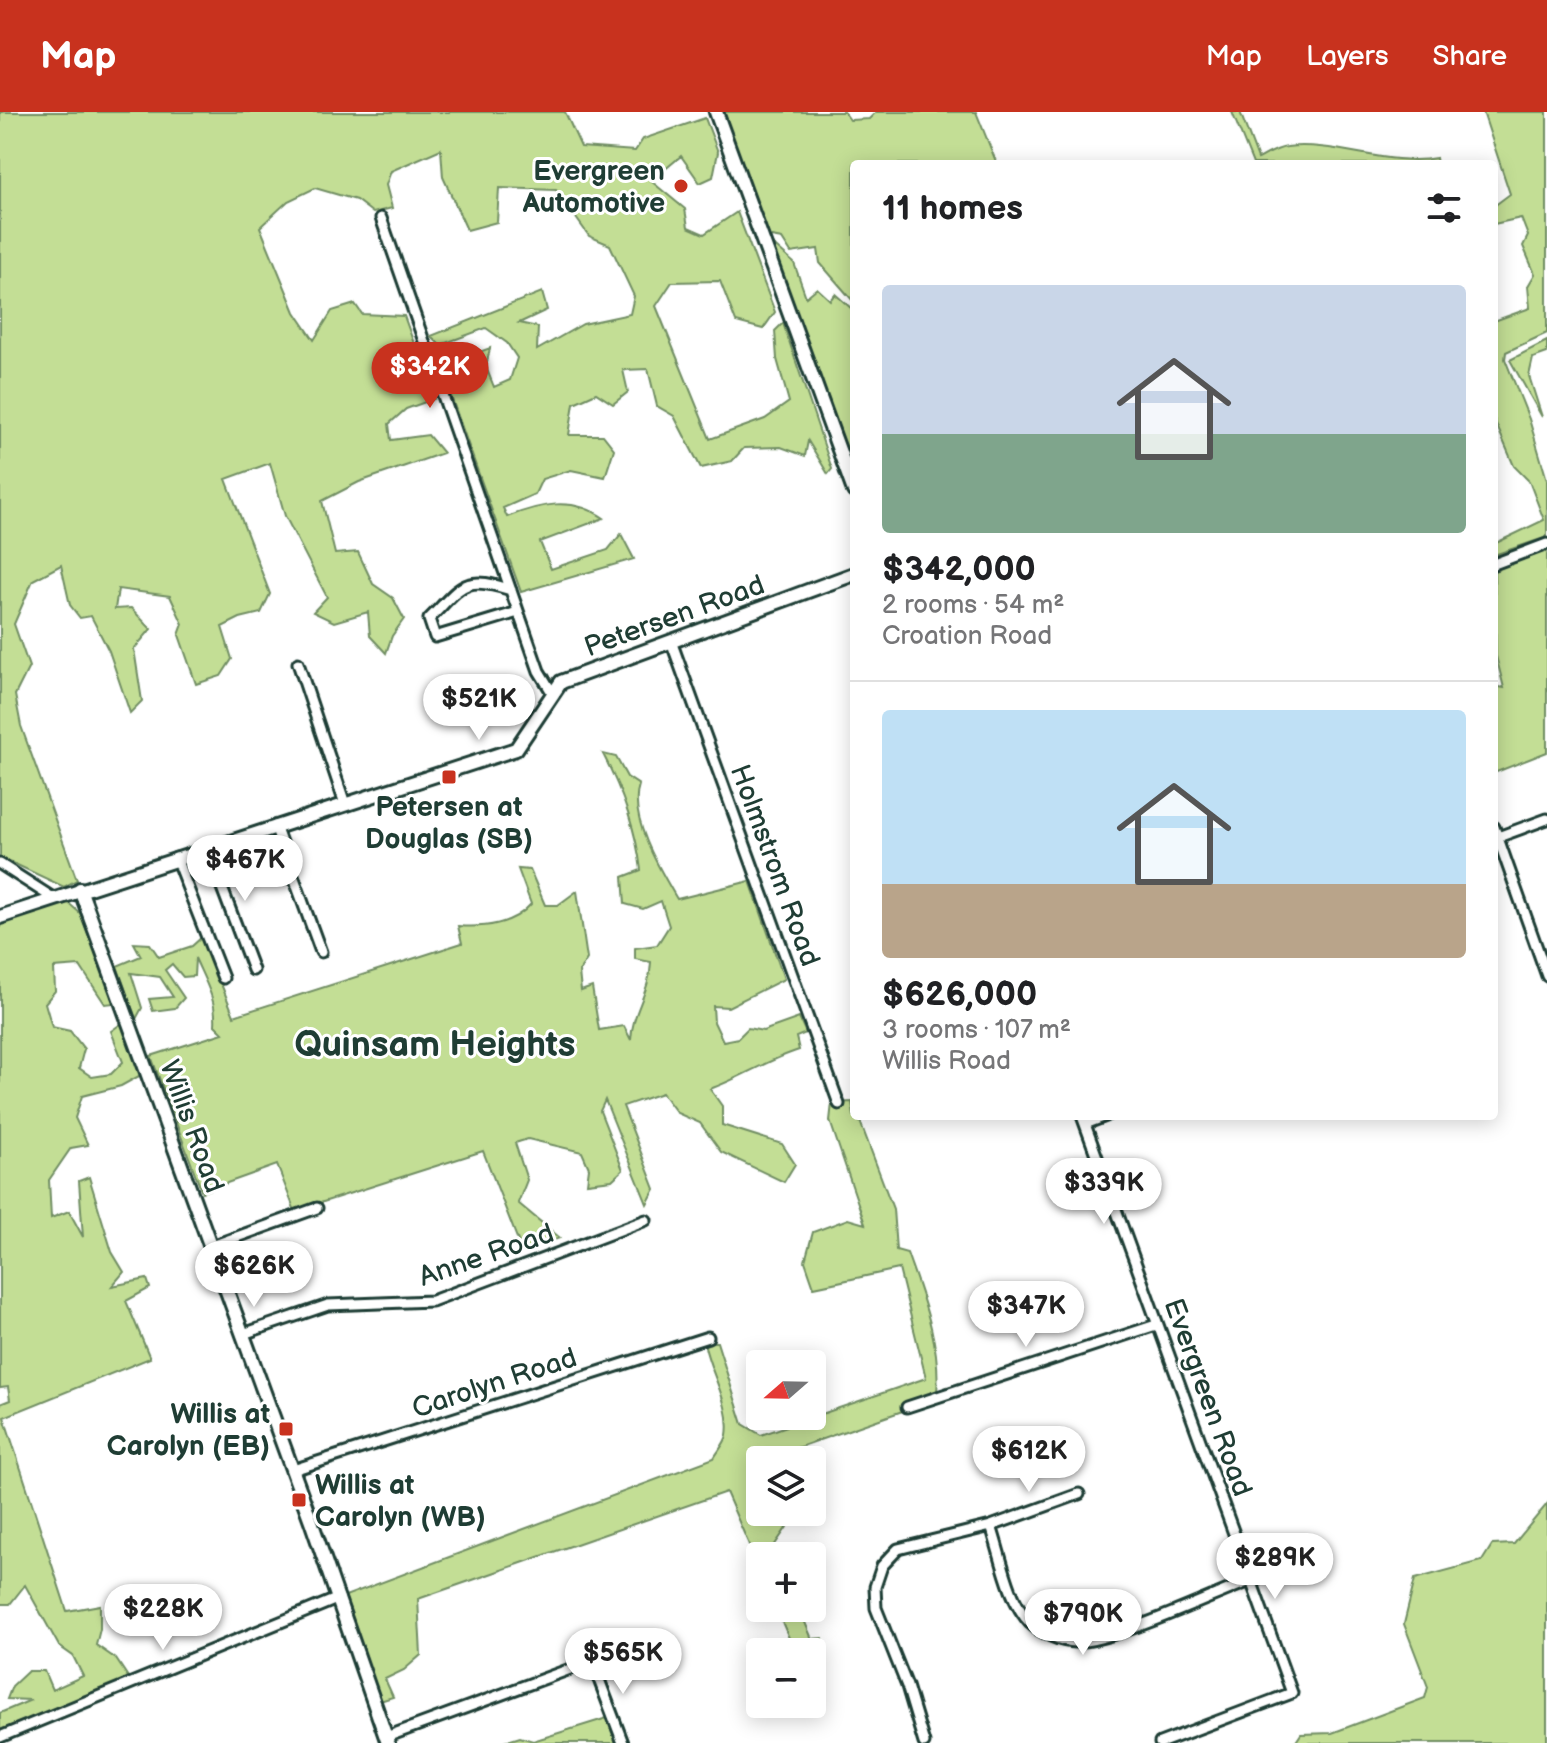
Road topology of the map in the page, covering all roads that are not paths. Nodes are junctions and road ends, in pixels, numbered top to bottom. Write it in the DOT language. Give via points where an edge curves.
graph roads {
  1 [pos="716,112"];
  2 [pos="381,218"];
  3 [pos="850,480"];
  4 [pos="1547,544"];
  5 [pos="1498,562"];
  6 [pos="850,575"];
  7 [pos="511,590"];
  8 [pos="518,612"];
  9 [pos="671,641"];
  10 [pos="298,663"];
  11 [pos="553,694"];
  12 [pos="345,804"];
  13 [pos="1547,819"];
  14 [pos="275,826"];
  15 [pos="1498,831"];
  16 [pos="1498,838"];
  17 [pos="207,848"];
  18 [pos="176,858"];
  19 [pos="0,864"];
  20 [pos="80,889"];
  21 [pos="53,898"];
  22 [pos="0,917"];
  23 [pos="1547,940"];
  24 [pos="1536,944"];
  25 [pos="321,952"];
  26 [pos="253,970"];
  27 [pos="1547,976"];
  28 [pos="223,978"];
  29 [pos="839,1104"];
  30 [pos="1083,1120"];
  31 [pos="317,1208"];
  32 [pos="646,1220"];
  33 [pos="212,1246"];
  34 [pos="1156,1325"];
  35 [pos="243,1334"];
  36 [pos="708,1337"];
  37 [pos="907,1407"];
  38 [pos="293,1470"];
  39 [pos="1079,1494"];
  40 [pos="991,1526"];
  41 [pos="1250,1581"];
  42 [pos="339,1598"];
  43 [pos="0,1737"];
  44 [pos="387,1740"];
  45 [pos="1176,1740"];
  46 [pos="623,1743"];
  47 [pos="924,1743"];
  48 [pos="1160,1743"];
  1 -- 3 [label="street"];
  2 -- 7 [label="street"];
  4 -- 5 [label="street"];
  6 -- 9 [label="street, Petersen Road"];
  7 -- 8 [label="street"];
  7 -- 8 [label="street" via="482,580 462,586 429,619 435,637"];
  8 -- 11 [label="street"];
  9 -- 11 [label="street, Petersen Road" via="561,682"];
  9 -- 29 [label="street, Holmstrom Road"];
  10 -- 12 [label="street"];
  11 -- 12 [label="street, Petersen Road" via="516,749"];
  12 -- 14 [label="street, Petersen Road"];
  13 -- 15 [label="street"];
  14 -- 17 [label="street, Petersen Road"];
  14 -- 25 [label="street"];
  16 -- 24 [label="street"];
  17 -- 18 [label="street, Petersen Road"];
  17 -- 26 [label="street"];
  18 -- 20 [label="street, Petersen Road"];
  18 -- 28 [label="street"];
  19 -- 21 [label="street"];
  20 -- 21 [label="street, Petersen Road"];
  20 -- 33 [label="street, Willis Road"];
  21 -- 22 [label="street, Petersen Road"];
  23 -- 24 [label="street"];
  24 -- 27 [label="street"];
  30 -- 34 [label="street, Evergreen Road"];
  31 -- 33 [label="street"];
  32 -- 35 [label="street, Anne Road" via="432,1301 328,1305"];
  33 -- 35 [label="street, Willis Road"];
  34 -- 37 [label="street"];
  34 -- 41 [label="street, Evergreen Road"];
  35 -- 38 [label="street, Willis Road"];
  36 -- 38 [label="street, Carolyn Road"];
  38 -- 42 [label="street, Willis Road"];
  39 -- 40 [label="street"];
  40 -- 41 [label="street" via="1017,1603 1029,1622 1045,1634 1073,1642 1101,1637"];
  40 -- 47 [label="street" via="898,1549 882,1566 875,1587 876,1608"];
  41 -- 45 [label="street, Evergreen Road" via="1292,1693"];
  42 -- 43 [label="street"];
  42 -- 44 [label="street, Willis Road"];
  44 -- 46 [label="street" via="592,1661"];
  45 -- 48 [label="street"];
}
